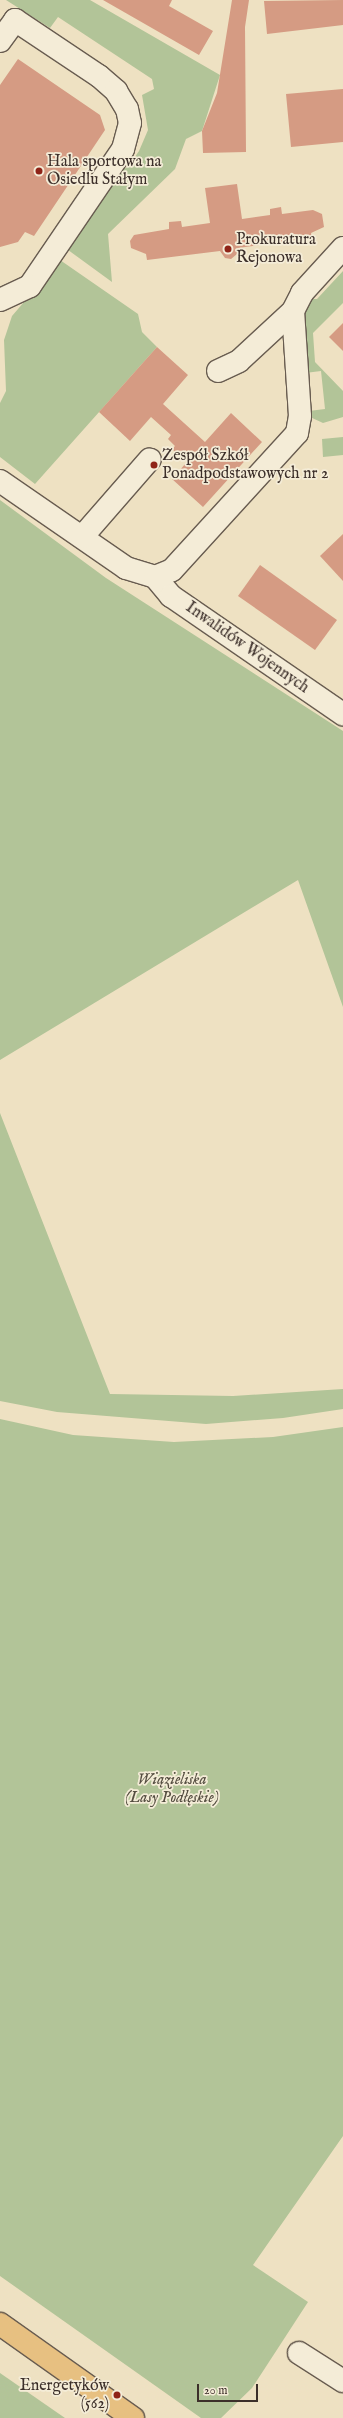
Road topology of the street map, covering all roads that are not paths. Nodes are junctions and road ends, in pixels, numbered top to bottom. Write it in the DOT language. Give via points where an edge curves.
graph roads {
  1 [pos="0,41"];
  2 [pos="343,248"];
  3 [pos="0,300"];
  4 [pos="293,311"];
  5 [pos="218,371"];
  6 [pos="150,459"];
  7 [pos="0,481"];
  8 [pos="82,538"];
  9 [pos="155,577"];
  10 [pos="343,714"];
  11 [pos="0,2324"];
  12 [pos="299,2353"];
  13 [pos="343,2381"];
  14 [pos="133,2418"];
  1 -- 3 [label="street" via="15,20 99,76 116,91 127,109 130,123 123,149 30,286"];
  2 -- 4 [label="street" via="302,293"];
  4 -- 5 [label="street" via="239,362"];
  4 -- 9 [label="street" via="300,416 297,433 184,560"];
  6 -- 8 [label="street"];
  7 -- 8 [label="street"];
  8 -- 9 [label="street" via="126,568"];
  9 -- 10 [label="street, Inwalidów Wojennych" via="171,596"];
  11 -- 14 [label="main road"];
  12 -- 13 [label="street"];
}
